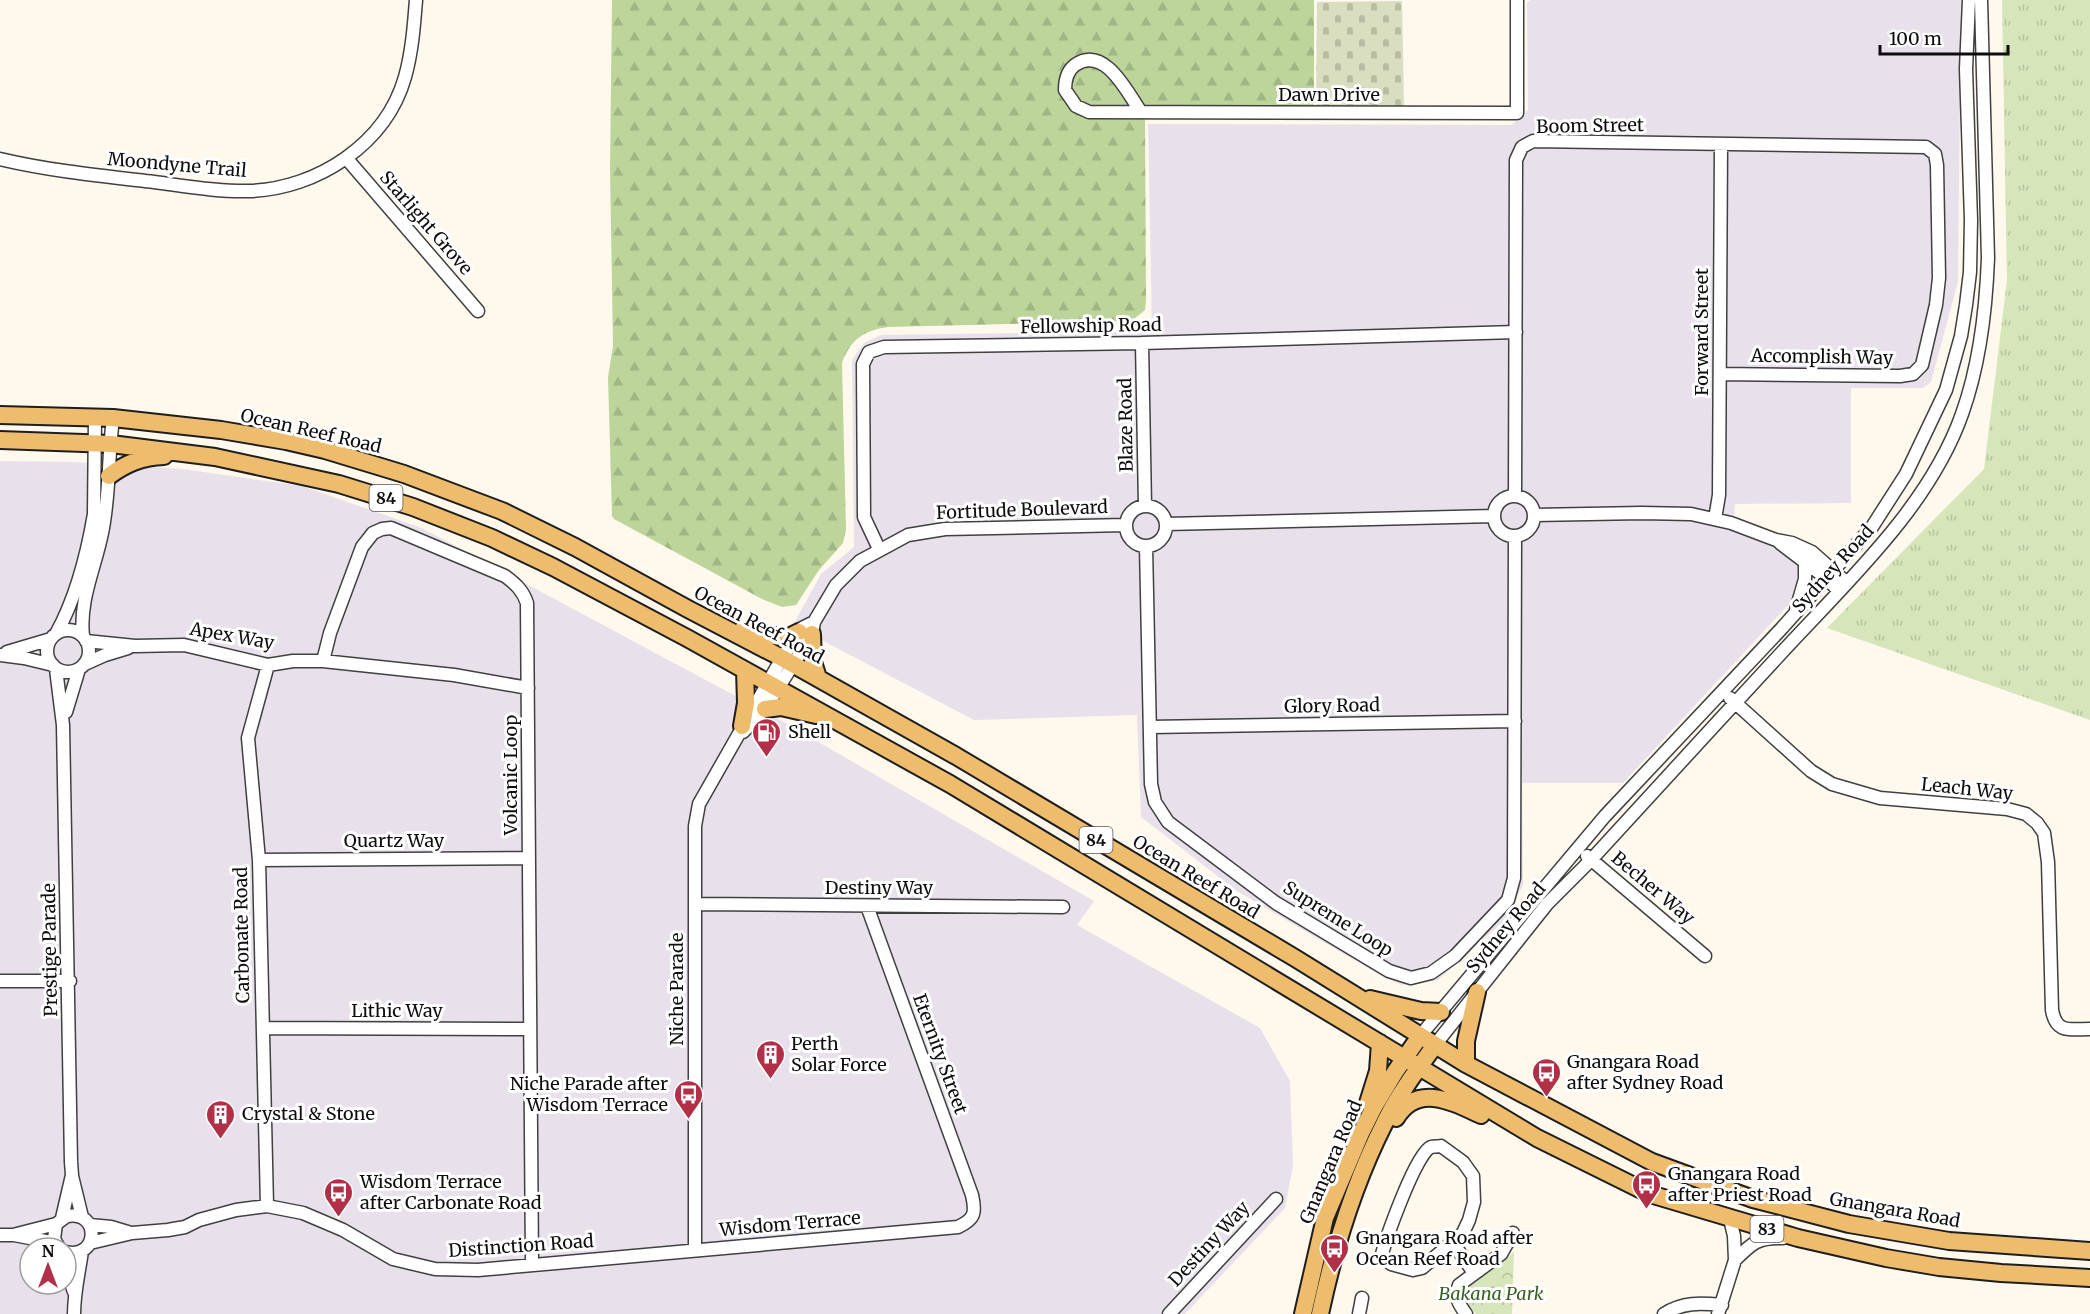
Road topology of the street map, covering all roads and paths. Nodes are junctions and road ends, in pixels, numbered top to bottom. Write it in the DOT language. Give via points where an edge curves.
graph roads {
  1 [pos="416,0"];
  2 [pos="1517,0"];
  3 [pos="1969,0"];
  4 [pos="1981,0"];
  5 [pos="1141,112"];
  6 [pos="1721,144"];
  7 [pos="1935,154"];
  8 [pos="0,159"];
  9 [pos="347,159"];
  10 [pos="478,311"];
  11 [pos="1516,332"];
  12 [pos="1142,344"];
  13 [pos="1720,374"];
  14 [pos="0,415"];
  15 [pos="95,417"];
  16 [pos="112,418"];
  17 [pos="0,440"];
  18 [pos="103,443"];
  19 [pos="195,454"];
  20 [pos="109,476"];
  21 [pos="1515,496"];
  22 [pos="1146,506"];
  23 [pos="1534,515"];
  24 [pos="1494,516"];
  25 [pos="1715,519"];
  26 [pos="1166,524"];
  27 [pos="1125,525"];
  28 [pos="1515,536"];
  29 [pos="1776,540"];
  30 [pos="1146,546"];
  31 [pos="879,549"];
  32 [pos="1805,561"];
  33 [pos="1830,574"];
  34 [pos="1843,587"];
  35 [pos="1795,614"];
  36 [pos="728,630"];
  37 [pos="808,630"];
  38 [pos="53,637"];
  39 [pos="84,639"];
  40 [pos="135,646"];
  41 [pos="0,654"];
  42 [pos="323,661"];
  43 [pos="788,661"];
  44 [pos="268,665"];
  45 [pos="82,666"];
  46 [pos="54,667"];
  47 [pos="745,670"];
  48 [pos="818,678"];
  49 [pos="772,686"];
  50 [pos="528,688"];
  51 [pos="1723,691"];
  52 [pos="1735,703"];
  53 [pos="765,709"];
  54 [pos="829,717"];
  55 [pos="1515,721"];
  56 [pos="63,725"];
  57 [pos="1150,727"];
  58 [pos="739,732"];
  59 [pos="1578,848"];
  60 [pos="529,858"];
  61 [pos="259,860"];
  62 [pos="1591,860"];
  63 [pos="695,904"];
  64 [pos="867,906"];
  65 [pos="1063,907"];
  66 [pos="1705,956"];
  67 [pos="0,981"];
  68 [pos="69,981"];
  69 [pos="1477,992"];
  70 [pos="1352,995"];
  71 [pos="1441,1012"];
  72 [pos="263,1028"];
  73 [pos="531,1029"];
  74 [pos="2090,1029"];
  75 [pos="1428,1040"];
  76 [pos="1380,1043"];
  77 [pos="1405,1058"];
  78 [pos="1466,1064"];
  79 [pos="1420,1067"];
  80 [pos="1361,1133"];
  81 [pos="1537,1138"];
  82 [pos="72,1175"];
  83 [pos="1359,1180"];
  84 [pos="1275,1199"];
  85 [pos="267,1206"];
  86 [pos="973,1215"];
  87 [pos="1730,1219"];
  88 [pos="59,1221"];
  89 [pos="86,1221"];
  90 [pos="132,1233"];
  91 [pos="1514,1233"];
  92 [pos="0,1235"];
  93 [pos="13,1235"];
  94 [pos="18,1236"];
  95 [pos="54,1236"];
  96 [pos="1798,1238"];
  97 [pos="1453,1243"];
  98 [pos="86,1247"];
  99 [pos="695,1250"];
  100 [pos="78,1251"];
  101 [pos="2090,1251"];
  102 [pos="604,1258"];
  103 [pos="1735,1260"];
  104 [pos="532,1264"];
  105 [pos="1474,1273"];
  106 [pos="78,1276"];
  107 [pos="2090,1278"];
  108 [pos="74,1296"];
  109 [pos="1362,1298"];
  110 [pos="1720,1309"];
  111 [pos="74,1314"];
  112 [pos="1169,1314"];
  113 [pos="1303,1314"];
  114 [pos="1320,1314"];
  115 [pos="1359,1314"];
  116 [pos="1466,1314"];
  117 [pos="1664,1314"];
  1 -- 9 [label="street, Moondyne Trail" via="405,79 373,134"];
  2 -- 5 [label="street, Dawn Drive" via="1517,113"];
  3 -- 33 [label="street, Sydney Road" via="1966,69 1970,272 1961,336 1946,390 1906,474 1872,527"];
  4 -- 34 [label="street, Sydney Road" via="1988,258 1979,352 1962,416 1929,481"];
  5 -- 5 [label="street, Dawn Drive" via="1089,112 1076,106 1065,90 1067,75 1079,62 1095,61 1107,66"];
  6 -- 7 [label="street, Boom Street" via="1926,147"];
  6 -- 11 [label="street, Boom Street" via="1533,141 1522,147 1516,160"];
  6 -- 13 [label="street, Forward Street"];
  7 -- 13 [label="street, Accomplish Way" via="1939,278 1922,365 1913,374 1900,376"];
  8 -- 9 [label="street, Moondyne Trail" via="80,174 249,191 279,188 314,177"];
  9 -- 10 [label="street, Starlight Grove"];
  11 -- 12 [label="street, Fellowship Road"];
  11 -- 21 [label="street, Boom Street"];
  12 -- 22 [label="street, Blaze Road"];
  12 -- 31 [label="street, Fellowship Road" via="884,347 869,352 863,364 864,517"];
  13 -- 25 [label="street, Forward Street" via="1719,495"];
  14 -- 15 [label="main road, Ocean Reef Road / 84"];
  15 -- 16 [label="main road, Ocean Reef Road / 84"];
  15 -- 18 [label="street"];
  16 -- 18 [label="street"];
  16 -- 36 [label="main road, Ocean Reef Road / 84" via="286,441 404,474 502,511"];
  17 -- 18 [label="main road, 84"];
  18 -- 19 [label="main road, 84"];
  18 -- 20 [label="street"];
  18 -- 38 [label="street" via="91,529 71,602"];
  19 -- 20 [label="main road" via="135,460"];
  19 -- 47 [label="main road, 84" via="324,479 471,529 553,567"];
  20 -- 39 [label="street" via="103,531 82,604"];
  21 -- 23 [label="street" via="1524,498"];
  21 -- 24 [label="street" via="1498,503"];
  22 -- 26 [label="street" via="1160,512"];
  22 -- 27 [label="street" via="1130,512"];
  23 -- 25 [label="street" via="1691,514"];
  23 -- 28 [label="street" via="1527,532"];
  24 -- 26 [label="street"];
  24 -- 28 [label="street" via="1498,528"];
  25 -- 29 [label="street"];
  26 -- 30 [label="street" via="1163,536"];
  27 -- 30 [label="street" via="1134,542"];
  27 -- 31 [label="street, Fortitude Boulevard" via="945,529 908,535"];
  28 -- 55 [label="street, Supreme Loop"];
  29 -- 32 [label="street"];
  29 -- 33 [label="street" via="1812,552"];
  30 -- 57 [label="street, Supreme Loop"];
  31 -- 37 [label="street, Fortitude Boulevard" via="860,561 837,585"];
  32 -- 33 [label="street"];
  32 -- 35 [label="street" via="1806,579"];
  33 -- 34 [label="street"];
  33 -- 35 [label="street, Sydney Road"];
  34 -- 52 [label="street, Sydney Road"];
  35 -- 51 [label="street, Sydney Road"];
  36 -- 37 [label="main road" via="781,638"];
  36 -- 43 [label="main road, Ocean Reef Road / 84"];
  37 -- 43 [label="street, Fortitude Boulevard"];
  37 -- 48 [label="main road"];
  38 -- 39 [label="street" via="72,631"];
  38 -- 41 [label="street"];
  38 -- 46 [label="street" via="47,655"];
  39 -- 40 [label="street, Apex Way"];
  39 -- 45 [label="street" via="89,653"];
  40 -- 44 [label="street, Apex Way" via="184,645"];
  40 -- 45 [label="street, Apex Way"];
  41 -- 46 [label="street"];
  42 -- 44 [label="street, Apex Way"];
  42 -- 50 [label="street, Apex Way" via="454,675"];
  42 -- 50 [label="street, Volcanic Loop" via="362,547 373,533 391,528 505,576 524,593"];
  43 -- 48 [label="main road, Ocean Reef Road / 84"];
  43 -- 49 [label="street, Niche Parade"];
  44 -- 61 [label="street, Carbonate Road" via="248,738"];
  45 -- 46 [label="street" via="65,672"];
  45 -- 56 [label="street, Prestige Parade"];
  46 -- 56 [label="street, Prestige Parade"];
  47 -- 49 [label="main road, 84"];
  47 -- 58 [label="main road" via="746,703"];
  48 -- 70 [label="main road, Ocean Reef Road / 84" via="957,756"];
  49 -- 53 [label="street, Niche Parade"];
  49 -- 54 [label="main road, 84"];
  49 -- 58 [label="street, Niche Parade"];
  50 -- 60 [label="street, Volcanic Loop"];
  51 -- 52 [label="street, Leach Way"];
  51 -- 59 [label="street, Sydney Road"];
  52 -- 62 [label="street, Sydney Road"];
  52 -- 74 [label="street, Leach Way" via="1811,771 1832,784 1880,798 2007,809 2026,814 2037,823 2044,833 2048,862 2054,1021 2067,1029"];
  53 -- 54 [label="main road" via="781,707"];
  53 -- 58 [label="street, Niche Parade"];
  54 -- 76 [label="main road, 84" via="950,784"];
  55 -- 57 [label="street, Glory Road"];
  55 -- 57 [label="street, Supreme Loop" via="1514,878 1508,900 1455,956 1431,973 1411,978 1389,971 1276,903 1168,822 1155,802 1151,784"];
  56 -- 68 [label="street, Prestige Parade"];
  58 -- 63 [label="street, Niche Parade" via="699,804 695,826"];
  59 -- 62 [label="street, Becher Way"];
  59 -- 71 [label="street, Sydney Road"];
  60 -- 61 [label="street, Quartz Way"];
  60 -- 73 [label="street, Volcanic Loop"];
  61 -- 72 [label="street, Carbonate Road"];
  62 -- 66 [label="street, Becher Way"];
  62 -- 69 [label="street, Sydney Road" via="1547,904"];
  63 -- 64 [label="street, Destiny Way"];
  63 -- 99 [label="street, Niche Parade"];
  64 -- 65 [label="street, Destiny Way"];
  64 -- 86 [label="street, Eternity Street" via="972,1195"];
  67 -- 68 [label="street"];
  68 -- 82 [label="street, Prestige Parade"];
  69 -- 75 [label="street, Sydney Road"];
  69 -- 78 [label="main road" via="1466,1041"];
  70 -- 71 [label="main road"];
  70 -- 75 [label="main road, Ocean Reef Road / 84"];
  71 -- 75 [label="street, Sydney Road"];
  72 -- 73 [label="street, Lithic Way"];
  72 -- 85 [label="street, Carbonate Road"];
  73 -- 104 [label="street, Volcanic Loop"];
  75 -- 77 [label="main road, Gnangara Road"];
  75 -- 78 [label="main road, Gnangara Road / 83"];
  75 -- 79 [label="main road, Gnangara Road"];
  76 -- 77 [label="main road, 84"];
  76 -- 80 [label="main road" via="1378,1071"];
  77 -- 79 [label="main road, 84"];
  77 -- 80 [label="main road, Gnangara Road"];
  78 -- 101 [label="main road, Gnangara Road / 83" via="1652,1162 1753,1199 1849,1224 1949,1241"];
  79 -- 81 [label="main road, 84"];
  79 -- 83 [label="main road, Gnangara Road / 83" via="1385,1122"];
  80 -- 113 [label="main road, Gnangara Road" via="1325,1218"];
  81 -- 83 [label="main road, 83" via="1503,1127 1463,1106 1426,1096 1401,1110"];
  81 -- 87 [label="main road, 83" via="1634,1187"];
  82 -- 88 [label="street, Prestige Parade"];
  82 -- 89 [label="street, Prestige Parade"];
  83 -- 114 [label="main road, Gnangara Road / 83" via="1333,1257"];
  84 -- 112 [label="street, Destiny Way"];
  85 -- 90 [label="street, Distinction Road" via="236,1209 185,1227"];
  85 -- 104 [label="street, Distinction Road" via="303,1213 393,1258 435,1269 478,1270"];
  86 -- 99 [label="street, Wisdom Terrace" via="958,1227"];
  87 -- 96 [label="main road, 83"];
  87 -- 103 [label="street"];
  88 -- 89 [label="street, Distinction Road" via="72,1215"];
  88 -- 93 [label="street"];
  88 -- 95 [label="street, Prestige Parade"];
  89 -- 90 [label="street, Distinction Road"];
  89 -- 98 [label="street, Prestige Parade" via="92,1231"];
  90 -- 98 [label="street, Distinction Road"];
  91 -- 105 [label="street" via="1501,1254"];
  92 -- 93 [label="street"];
  93 -- 94 [label="street"];
  96 -- 103 [label="street" via="1760,1239"];
  96 -- 107 [label="main road, 83" via="1939,1267"];
  97 -- 97 [label="street" via="1469,1220 1474,1202 1473,1176 1463,1162 1441,1146 1431,1147 1412,1176 1382,1254 1391,1264 1413,1270 1422,1268"];
  97 -- 105 [label="street"];
  98 -- 100 [label="street, Distinction Road"];
  98 -- 106 [label="street"];
  99 -- 102 [label="street, Wisdom Terrace"];
  102 -- 104 [label="street, Distinction Road"];
  103 -- 110 [label="street"];
  105 -- 116 [label="street" via="1463,1280 1456,1292 1456,1300"];
  108 -- 111 [label="street"];
  109 -- 115 [label="street"];
  110 -- 117 [label="street" via="1698,1303 1674,1307"];
}
